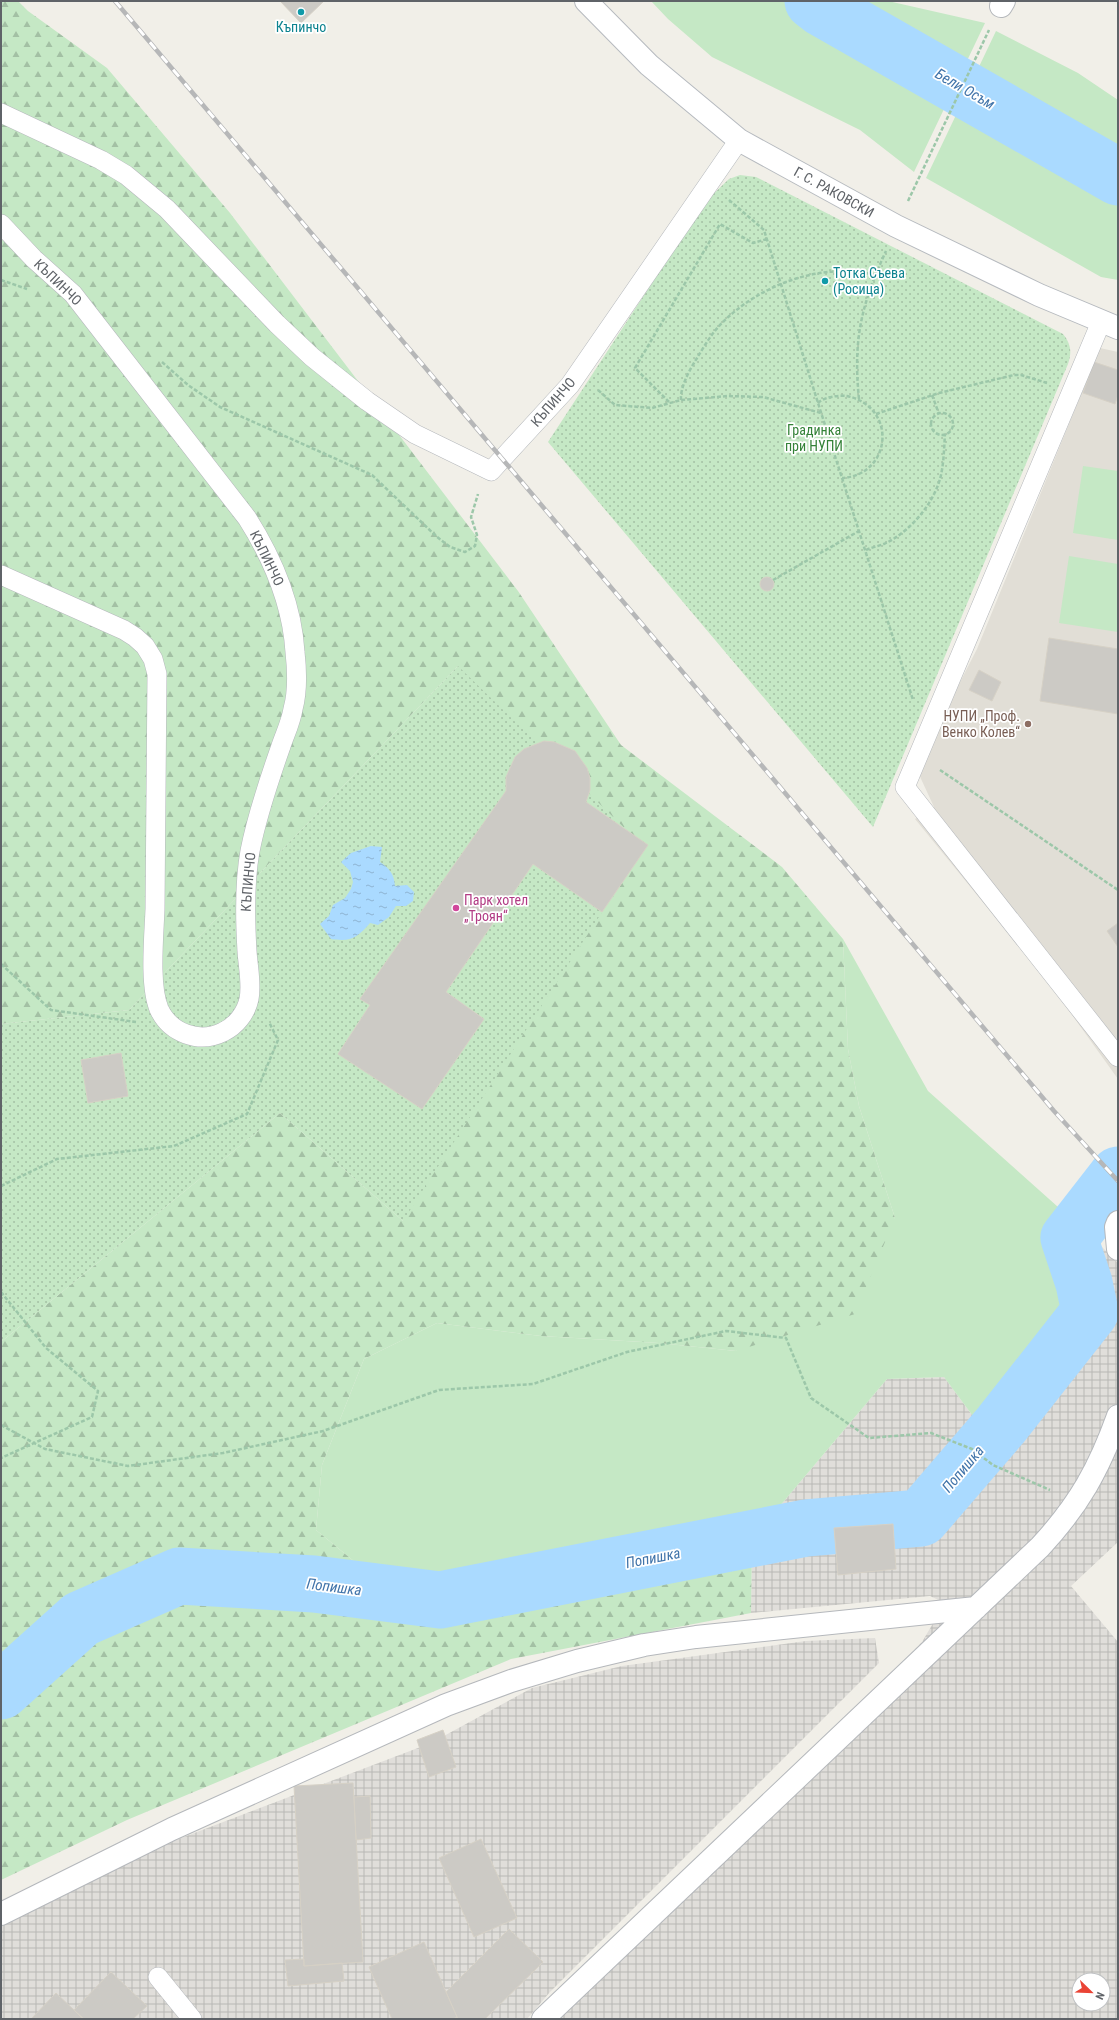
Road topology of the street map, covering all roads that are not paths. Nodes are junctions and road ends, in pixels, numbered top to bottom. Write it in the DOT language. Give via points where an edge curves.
graph roads {
  1 [pos="586,1"];
  2 [pos="1,113"];
  3 [pos="739,140"];
  4 [pos="1,224"];
  5 [pos="1110,325"];
  6 [pos="1,575"];
  7 [pos="1118,1057"];
  8 [pos="1118,1222"];
  9 [pos="1118,1249"];
  10 [pos="1118,1416"];
  11 [pos="976,1608"];
  12 [pos="1,1914"];
  13 [pos="158,1977"];
  14 [pos="192,2019"];
  15 [pos="543,2019"];
  1 -- 3 [label="street, Г. С. РАКОВСКИ" via="649,65"];
  2 -- 3 [label="lane, КЪПИНЧО" via="101,160 126,175 167,209 312,357 367,401 415,434 491,471 570,385"];
  3 -- 5 [label="street, Г. С. РАКОВСКИ" via="896,226 1039,295"];
  4 -- 6 [label="lane, КЪПИНЧО" via="34,259 73,294 247,518 266,549 285,596 295,652 294,708 258,814 250,853 245,920 249,999 235,1024 223,1032 209,1037 184,1034 164,1018 158,1006 154,975 157,674 153,660 145,646 124,630"];
  5 -- 7 [label="lane" via="1072,391 905,787"];
  8 -- 9 [label="street"];
  10 -- 11 [label="street" via="1096,1471 1062,1523"];
  11 -- 12 [label="street" via="696,1636 577,1661 511,1681 446,1705 172,1828"];
  11 -- 15 [label="street"];
  13 -- 14 [label="lane"];
}
